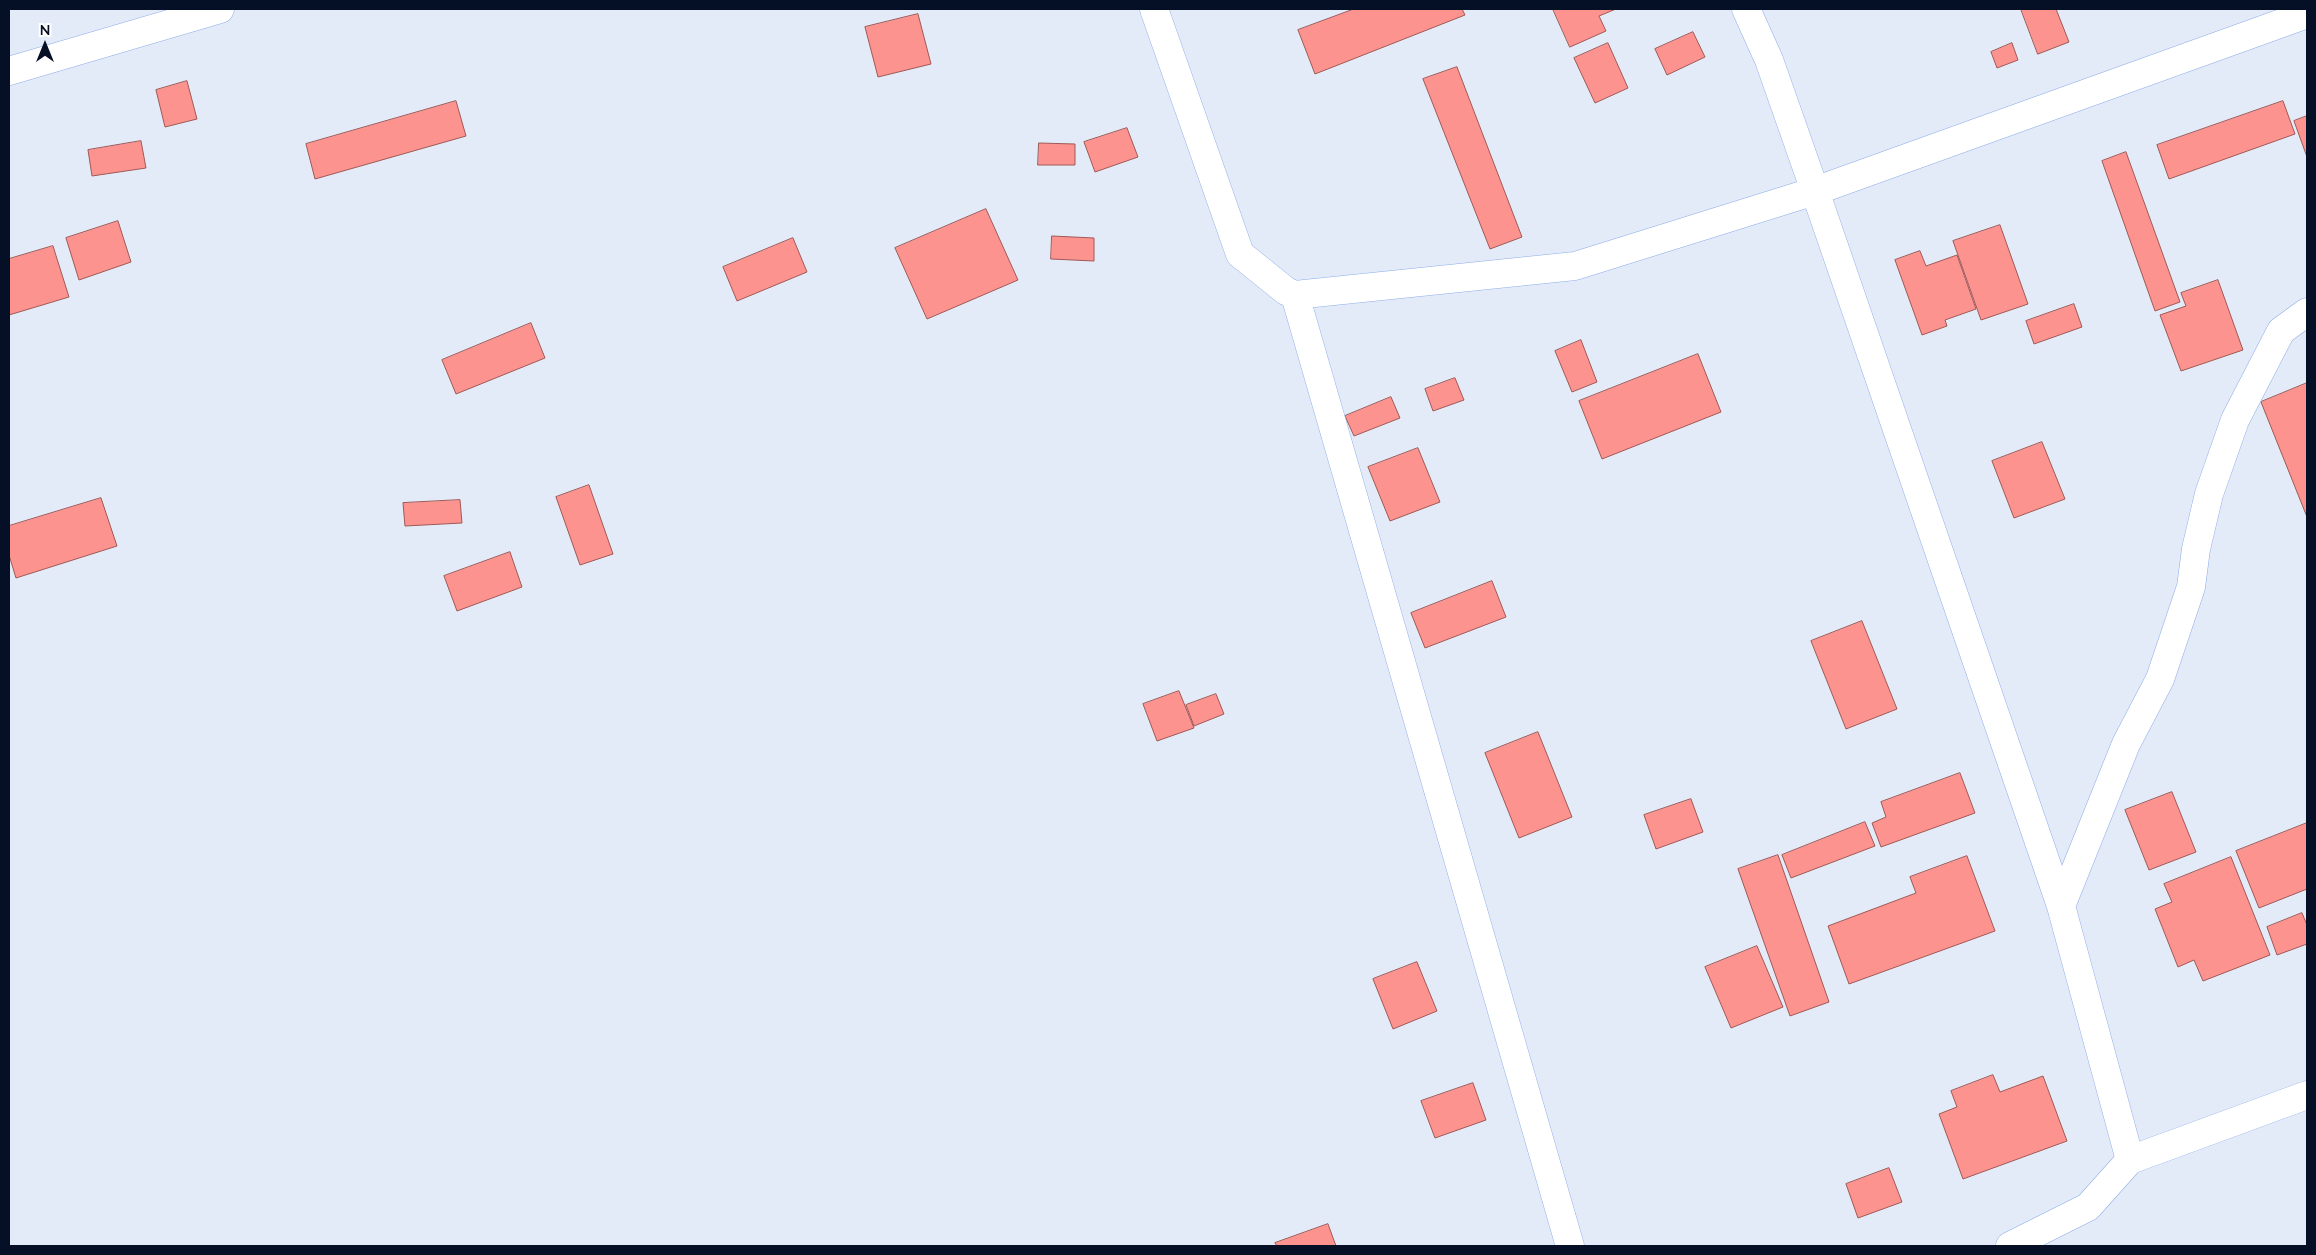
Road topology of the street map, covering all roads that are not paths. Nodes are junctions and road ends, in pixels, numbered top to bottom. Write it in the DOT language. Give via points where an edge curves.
graph roads {
  1 [pos="220,9"];
  2 [pos="1154,9"];
  3 [pos="1746,9"];
  4 [pos="2307,14"];
  5 [pos="9,71"];
  6 [pos="1816,191"];
  7 [pos="1295,295"];
  8 [pos="2307,312"];
  9 [pos="2060,906"];
  10 [pos="2307,1095"];
  11 [pos="2130,1160"];
  12 [pos="1570,1246"];
  13 [pos="2010,1246"];
  1 -- 5 [label="street"];
  2 -- 7 [label="street" via="1240,254"];
  3 -- 6 [label="street" via="1769,60"];
  4 -- 6 [label="street"];
  6 -- 7 [label="street" via="1575,266"];
  6 -- 9 [label="street"];
  7 -- 12 [label="street"];
  8 -- 9 [label="street" via="2281,331 2234,420 2209,494 2191,586 2160,679 2126,744"];
  9 -- 11 [label="street"];
  10 -- 11 [label="street"];
  11 -- 13 [label="street" via="2088,1206"];
}
